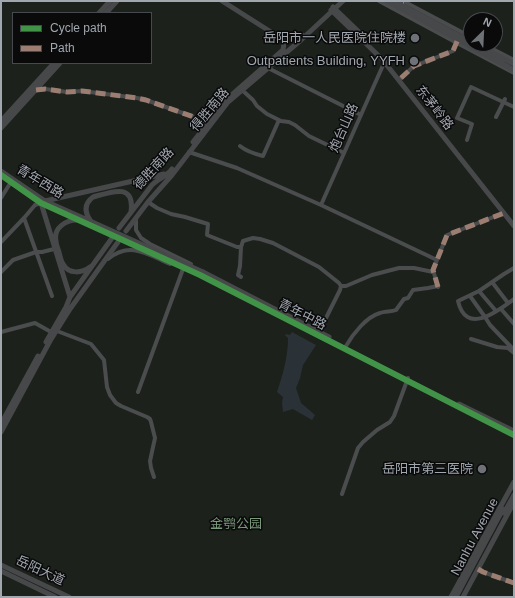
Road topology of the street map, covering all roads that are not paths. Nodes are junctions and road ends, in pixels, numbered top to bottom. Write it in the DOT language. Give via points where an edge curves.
graph roads {
  1 [pos="110,1"];
  2 [pos="117,1"];
  3 [pos="222,1"];
  4 [pos="339,1"];
  5 [pos="343,1"];
  6 [pos="379,1"];
  7 [pos="387,1"];
  8 [pos="394,1"];
  9 [pos="403,1"];
  10 [pos="333,9"];
  11 [pos="101,12"];
  12 [pos="107,12"];
  13 [pos="463,33"];
  14 [pos="463,38"];
  15 [pos="282,39"];
  16 [pos="457,41"];
  17 [pos="495,52"];
  18 [pos="495,52"];
  19 [pos="512,59"];
  20 [pos="385,61"];
  21 [pos="53,64"];
  22 [pos="59,64"];
  23 [pos="514,64"];
  24 [pos="268,68"];
  25 [pos="514,70"];
  26 [pos="514,73"];
  27 [pos="401,78"];
  28 [pos="36,90"];
  29 [pos="242,90"];
  30 [pos="504,101"];
  31 [pos="514,107"];
  32 [pos="361,115"];
  33 [pos="496,117"];
  34 [pos="279,120"];
  35 [pos="1,121"];
  36 [pos="208,122"];
  37 [pos="1,128"];
  38 [pos="467,140"];
  39 [pos="240,146"];
  40 [pos="189,152"];
  41 [pos="344,153"];
  42 [pos="1,171"];
  43 [pos="169,173"];
  44 [pos="1,175"];
  45 [pos="11,182"];
  46 [pos="1,198"];
  47 [pos="43,202"];
  48 [pos="148,202"];
  49 [pos="321,205"];
  50 [pos="131,212"];
  51 [pos="504,213"];
  52 [pos="24,218"];
  53 [pos="136,218"];
  54 [pos="78,220"];
  55 [pos="90,221"];
  56 [pos="514,221"];
  57 [pos="514,226"];
  58 [pos="119,228"];
  59 [pos="126,231"];
  60 [pos="112,238"];
  61 [pos="1,242"];
  62 [pos="118,242"];
  63 [pos="241,247"];
  64 [pos="54,249"];
  65 [pos="36,252"];
  66 [pos="437,260"];
  67 [pos="103,263"];
  68 [pos="94,264"];
  69 [pos="514,268"];
  70 [pos="183,269"];
  71 [pos="1,272"];
  72 [pos="433,272"];
  73 [pos="202,274"];
  74 [pos="241,277"];
  75 [pos="492,282"];
  76 [pos="341,286"];
  77 [pos="479,291"];
  78 [pos="52,296"];
  79 [pos="470,296"];
  80 [pos="70,297"];
  81 [pos="514,299"];
  82 [pos="508,303"];
  83 [pos="500,309"];
  84 [pos="496,311"];
  85 [pos="485,317"];
  86 [pos="514,324"];
  87 [pos="1,332"];
  88 [pos="54,332"];
  89 [pos="319,332"];
  90 [pos="471,339"];
  91 [pos="346,346"];
  92 [pos="514,348"];
  93 [pos="514,352"];
  94 [pos="407,379"];
  95 [pos="138,392"];
  96 [pos="1,424"];
  97 [pos="514,431"];
  98 [pos="1,432"];
  99 [pos="514,435"];
  100 [pos="154,477"];
  101 [pos="514,482"];
  102 [pos="514,488"];
  103 [pos="342,494"];
  104 [pos="514,495"];
  105 [pos="514,502"];
  106 [pos="1,565"];
  107 [pos="478,569"];
  108 [pos="1,572"];
  109 [pos="514,583"];
  110 [pos="55,597"];
  111 [pos="69,597"];
  112 [pos="451,597"];
  113 [pos="457,597"];
  114 [pos="463,597"];
  1 -- 11 [label="main road"];
  2 -- 12 [label="main road"];
  3 -- 15 [label="main road"];
  4 -- 10 [label="main road, 得胜南路"];
  5 -- 10 [label="main road, 得胜南路"];
  6 -- 16 [label="street"];
  7 -- 16 [label="main road"];
  8 -- 14 [label="main road"];
  9 -- 13 [label="street"];
  10 -- 15 [label="main road, 得胜南路" via="299,37 293,40"];
  10 -- 20 [label="main road, 东茅岭路"];
  10 -- 24 [label="main road, 得胜南路"];
  15 -- 36 [label="main road, 德胜南路" via="283,50 226,100"];
  16 -- 25 [label="main road"];
  16 -- 26 [label="street"];
  16 -- 27 [label="street" via="453,50 414,66"];
  17 -- 19 [label="street"];
  18 -- 23 [label="main road"];
  19 -- 23 [label="street"];
  20 -- 27 [label="main road, 东茅岭路"];
  20 -- 32 [label="street, 炮台山路"];
  20 -- 51 [label="main road, 东茅岭路"];
  21 -- 35 [label="main road"];
  22 -- 28 [label="main road"];
  24 -- 29 [label="main road, 得胜南路"];
  24 -- 32 [label="street"];
  27 -- 56 [label="main road, 东茅岭路"];
  28 -- 36 [label="street" via="82,91 137,98"];
  28 -- 37 [label="main road"];
  29 -- 34 [label="street" via="257,106"];
  29 -- 40 [label="main road, 得胜南路" via="228,102"];
  30 -- 31 [label="street"];
  30 -- 33 [label="street"];
  30 -- 38 [label="street" via="471,87 457,118 472,124"];
  32 -- 41 [label="street, 炮台山路"];
  34 -- 39 [label="street" via="263,156"];
  34 -- 41 [label="street" via="296,125 309,136"];
  36 -- 43 [label="main road, 德胜南路"];
  40 -- 48 [label="main road, 得胜南路"];
  40 -- 49 [label="street" via="237,168"];
  41 -- 49 [label="street, 炮台山路"];
  42 -- 47 [label="main road, 青年西路"];
  43 -- 47 [label="main road"];
  43 -- 50 [label="main road, 德胜南路" via="152,185"];
  44 -- 45 [label="main road, 青年西路"];
  45 -- 46 [label="street"];
  45 -- 47 [label="main road, 青年西路"];
  47 -- 52 [label="street" via="35,205"];
  47 -- 54 [label="main road, 青年西路"];
  47 -- 55 [label="main road, 青年西路"];
  47 -- 64 [label="main road"];
  48 -- 53 [label="main road, 得胜南路"];
  48 -- 63 [label="street" via="170,214 208,224 207,235"];
  49 -- 66 [label="street"];
  50 -- 55 [label="main road" via="132,201 129,195 122,191 106,193 93,197 88,202 85,208"];
  50 -- 58 [label="main road, 德胜南路"];
  51 -- 57 [label="main road, 东茅岭路"];
  51 -- 66 [label="street" via="448,235"];
  52 -- 61 [label="street"];
  52 -- 65 [label="street"];
  53 -- 59 [label="main road, 得胜南路"];
  53 -- 73 [label="street" via="136,230 145,242 182,259"];
  54 -- 68 [label="main road" via="61,225 56,234 62,263 70,270 78,272"];
  54 -- 73 [label="main road, 青年中路"];
  55 -- 73 [label="main road, 青年中路, bridge"];
  60 -- 68 [label="main road"];
  62 -- 67 [label="main road"];
  63 -- 74 [label="street" via="238,275"];
  63 -- 76 [label="street" via="243,241 253,238 267,241 319,267"];
  64 -- 65 [label="street"];
  64 -- 80 [label="main road"];
  65 -- 71 [label="street" via="13,260"];
  65 -- 78 [label="street"];
  66 -- 72 [label="street"];
  67 -- 70 [label="street" via="114,254 128,249"];
  67 -- 88 [label="main road"];
  68 -- 80 [label="main road"];
  69 -- 75 [label="street"];
  70 -- 73 [label="street"];
  70 -- 95 [label="street"];
  72 -- 76 [label="street" via="399,268"];
  72 -- 91 [label="street" via="438,286 413,290 396,310 370,317"];
  73 -- 89 [label="main road, 青年中路"];
  73 -- 94 [label="main road, 青年中路"];
  75 -- 77 [label="street"];
  75 -- 82 [label="street"];
  76 -- 89 [label="street"];
  77 -- 79 [label="street"];
  77 -- 84 [label="street"];
  79 -- 85 [label="street"];
  79 -- 85 [label="street" via="458,301 464,314 478,320"];
  80 -- 88 [label="main road"];
  81 -- 82 [label="street"];
  82 -- 83 [label="street"];
  83 -- 84 [label="street"];
  83 -- 86 [label="street"];
  84 -- 85 [label="street"];
  85 -- 92 [label="street"];
  87 -- 88 [label="street" via="35,323"];
  88 -- 96 [label="main road"];
  88 -- 98 [label="main road"];
  88 -- 100 [label="street" via="91,344 104,360 107,387 112,399 121,406 150,419 155,438 150,461"];
  89 -- 91 [label="main road, 青年中路"];
  90 -- 93 [label="street" via="508,348"];
  91 -- 94 [label="main road, 青年中路"];
  94 -- 97 [label="main road, 青年中路"];
  94 -- 99 [label="main road, 青年中路"];
  94 -- 103 [label="street" via="390,422 358,448"];
  101 -- 112 [label="main road"];
  102 -- 113 [label="main road, Nanhu Avenue"];
  104 -- 113 [label="main road, Nanhu Avenue"];
  105 -- 107 [label="main road"];
  106 -- 111 [label="main road, 岳阳大道"];
  107 -- 109 [label="street"];
  107 -- 114 [label="main road"];
  108 -- 110 [label="main road, 岳阳大道"];
}
